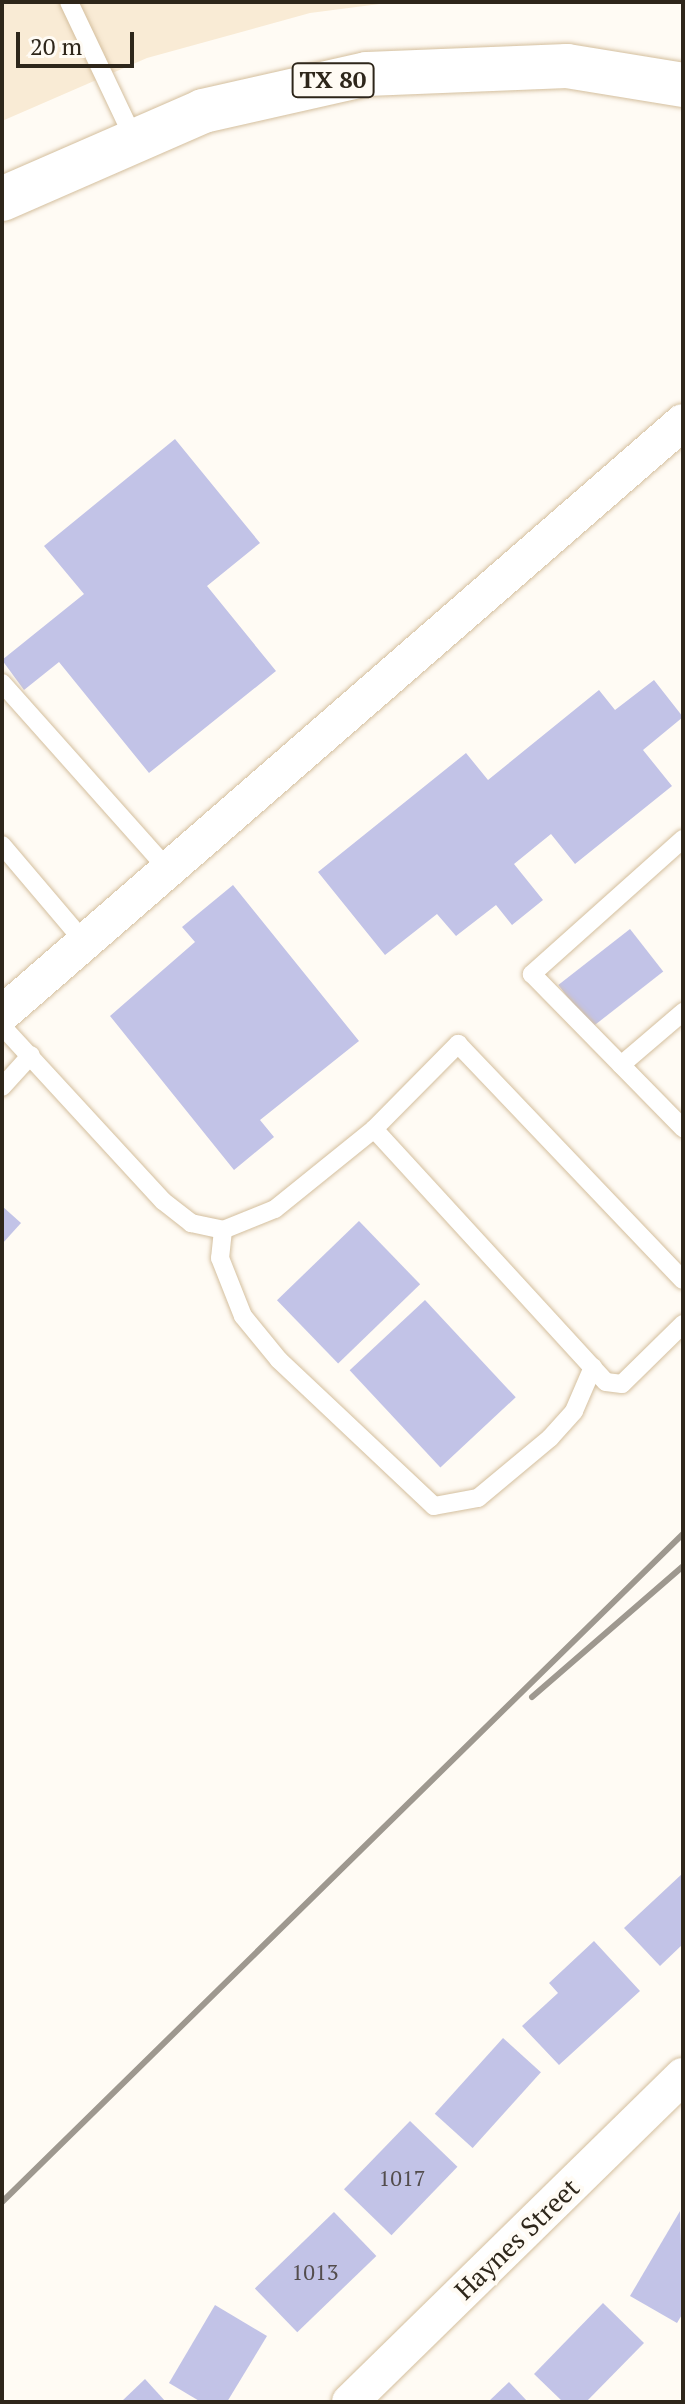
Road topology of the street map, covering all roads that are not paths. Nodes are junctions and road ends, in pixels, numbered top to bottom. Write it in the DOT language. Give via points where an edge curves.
graph roads {
  1 [pos="69,2"];
  2 [pos="683,85"];
  3 [pos="133,137"];
  4 [pos="2,199"];
  5 [pos="683,422"];
  6 [pos="2,683"];
  7 [pos="683,839"];
  8 [pos="2,845"];
  9 [pos="167,868"];
  10 [pos="86,944"];
  11 [pos="683,1012"];
  12 [pos="2,1014"];
  13 [pos="2,1026"];
  14 [pos="31,1055"];
  15 [pos="621,1065"];
  16 [pos="2,1087"];
  17 [pos="683,1128"];
  18 [pos="374,1129"];
  19 [pos="223,1230"];
  20 [pos="683,1280"];
  21 [pos="683,1324"];
  22 [pos="593,1367"];
  23 [pos="683,2076"];
  24 [pos="350,2402"];
  1 -- 3 [label="lane"];
  2 -- 3 [label="main road, TX 80" via="567,66 449,65 282,91"];
  3 -- 4 [label="main road, TX 80"];
  5 -- 9 [label="street"];
  6 -- 9 [label="lane"];
  7 -- 15 [label="lane" via="532,974"];
  8 -- 10 [label="lane"];
  9 -- 10 [label="street"];
  10 -- 12 [label="street"];
  11 -- 15 [label="lane"];
  13 -- 14 [label="lane"];
  14 -- 16 [label="lane"];
  14 -- 19 [label="lane" via="163,1201 191,1223"];
  15 -- 17 [label="lane"];
  18 -- 19 [label="lane" via="275,1209"];
  18 -- 20 [label="lane" via="458,1044"];
  18 -- 22 [label="lane"];
  19 -- 22 [label="lane" via="222,1268 243,1316 279,1360 434,1506 478,1498 550,1438 574,1411"];
  21 -- 22 [label="lane" via="622,1384 606,1382"];
  23 -- 24 [label="street, Haynes Street"];
}
